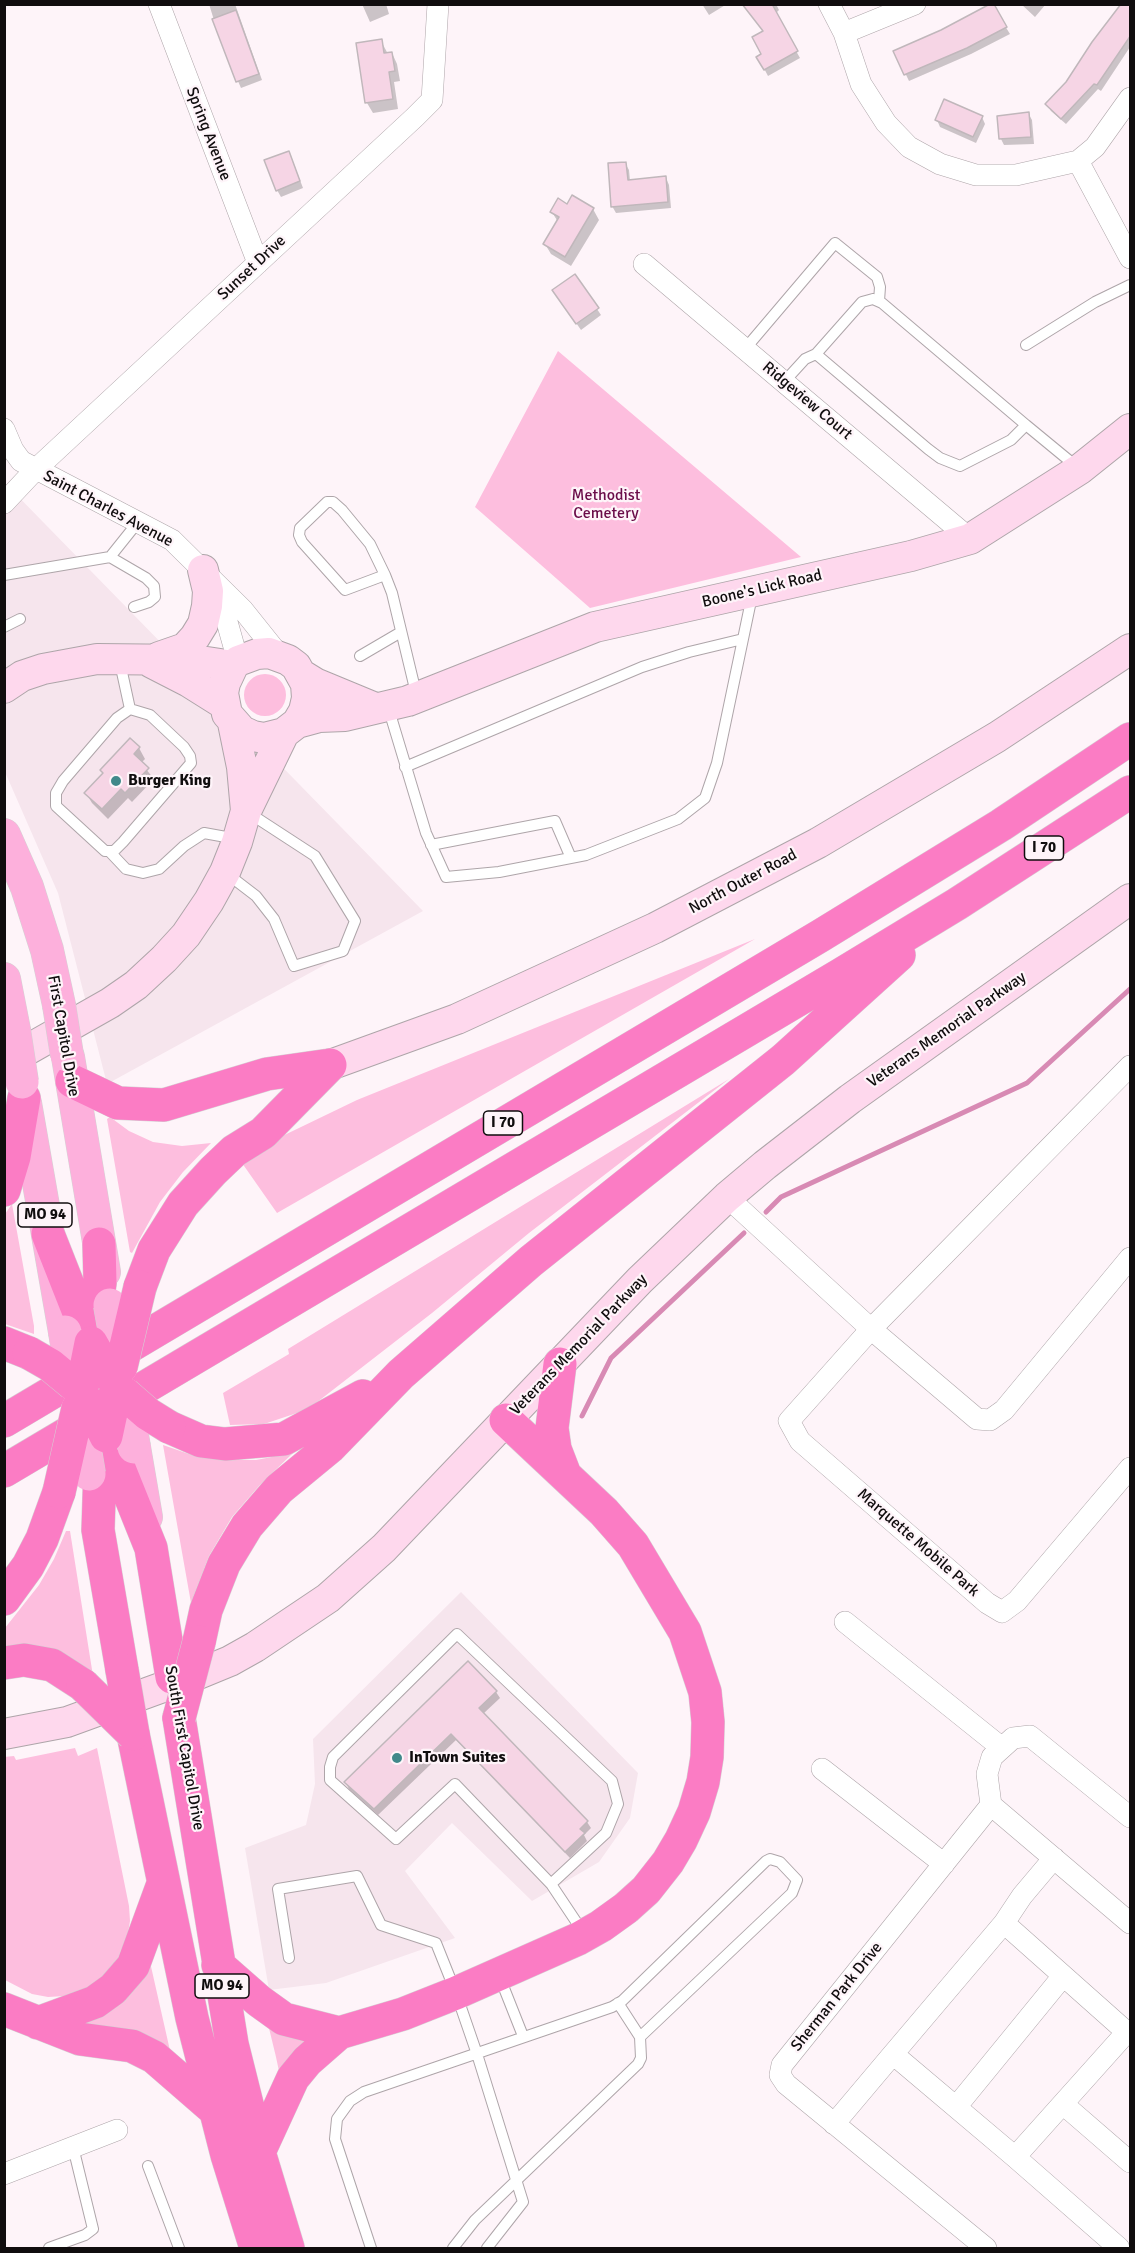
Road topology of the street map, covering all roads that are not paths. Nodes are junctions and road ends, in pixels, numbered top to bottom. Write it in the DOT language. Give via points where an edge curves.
graph roads {
  1 [pos="159,4"];
  2 [pos="438,4"];
  3 [pos="829,4"];
  4 [pos="915,4"];
  5 [pos="844,33"];
  6 [pos="1131,98"];
  7 [pos="1078,160"];
  8 [pos="1131,258"];
  9 [pos="258,263"];
  10 [pos="644,264"];
  11 [pos="1131,285"];
  12 [pos="879,301"];
  13 [pos="1026,345"];
  14 [pos="745,349"];
  15 [pos="816,354"];
  16 [pos="784,382"];
  17 [pos="1026,425"];
  18 [pos="4,429"];
  19 [pos="1131,429"];
  20 [pos="1080,469"];
  21 [pos="35,470"];
  22 [pos="4,503"];
  23 [pos="138,522"];
  24 [pos="970,539"];
  25 [pos="110,557"];
  26 [pos="4,575"];
  27 [pos="386,575"];
  28 [pos="210,578"];
  29 [pos="753,590"];
  30 [pos="134,607"];
  31 [pos="20,620"];
  32 [pos="4,627"];
  33 [pos="401,632"];
  34 [pos="742,639"];
  35 [pos="1131,648"];
  36 [pos="279,655"];
  37 [pos="360,656"];
  38 [pos="133,660"];
  39 [pos="235,664"];
  40 [pos="302,675"];
  41 [pos="4,688"];
  42 [pos="417,697"];
  43 [pos="380,706"];
  44 [pos="130,709"];
  45 [pos="228,714"];
  46 [pos="290,728"];
  47 [pos="1125,741"];
  48 [pos="405,767"];
  49 [pos="1131,792"];
  50 [pos="242,825"];
  51 [pos="4,836"];
  52 [pos="431,845"];
  53 [pos="110,851"];
  54 [pos="571,858"];
  55 [pos="225,872"];
  56 [pos="1131,899"];
  57 [pos="957,904"];
  58 [pos="4,979"];
  59 [pos="330,1065"];
  60 [pos="1131,1066"];
  61 [pos="70,1068"];
  62 [pos="17,1081"];
  63 [pos="4,1190"];
  64 [pos="727,1197"];
  65 [pos="1131,1258"];
  66 [pos="89,1322"];
  67 [pos="871,1329"];
  68 [pos="17,1348"];
  69 [pos="560,1364"];
  70 [pos="401,1374"];
  71 [pos="121,1382"];
  72 [pos="77,1395"];
  73 [pos="506,1420"];
  74 [pos="4,1421"];
  75 [pos="109,1457"];
  76 [pos="1131,1468"];
  77 [pos="4,1471"];
  78 [pos="566,1476"];
  79 [pos="98,1530"];
  80 [pos="151,1548"];
  81 [pos="4,1599"];
  82 [pos="845,1622"];
  83 [pos="4,1664"];
  84 [pos="179,1718"];
  85 [pos="4,1734"];
  86 [pos="133,1734"];
  87 [pos="1002,1748"];
  88 [pos="822,1769"];
  89 [pos="992,1805"];
  90 [pos="1131,1817"];
  91 [pos="1054,1858"];
  92 [pos="944,1864"];
  93 [pos="163,1884"];
  94 [pos="550,1884"];
  95 [pos="1004,1923"];
  96 [pos="1131,1923"];
  97 [pos="585,1935"];
  98 [pos="289,1958"];
  99 [pos="218,1965"];
  100 [pos="498,1973"];
  101 [pos="1063,1976"];
  102 [pos="456,1992"];
  103 [pos="618,2003"];
  104 [pos="4,2009"];
  105 [pos="38,2022"];
  106 [pos="339,2033"];
  107 [pos="1128,2034"];
  108 [pos="523,2036"];
  109 [pos="640,2037"];
  110 [pos="477,2054"];
  111 [pos="893,2054"];
  112 [pos="1063,2104"];
  113 [pos="957,2107"];
  114 [pos="215,2110"];
  115 [pos="834,2124"];
  116 [pos="117,2130"];
  117 [pos="73,2147"];
  118 [pos="259,2152"];
  119 [pos="1016,2157"];
  120 [pos="1131,2162"];
  121 [pos="148,2166"];
  122 [pos="4,2174"];
  123 [pos="517,2180"];
  124 [pos="49,2248"];
  125 [pos="179,2248"];
  126 [pos="256,2248"];
  127 [pos="288,2248"];
  128 [pos="370,2248"];
  129 [pos="453,2248"];
  130 [pos="487,2248"];
  131 [pos="986,2248"];
  132 [pos="1119,2248"];
  1 -- 9 [label="street, Spring Avenue"];
  2 -- 9 [label="street, Sunset Drive" via="432,100"];
  3 -- 5 [label="street"];
  4 -- 5 [label="street"];
  5 -- 7 [label="street" via="861,84 886,123 909,147 940,164 976,175 1016,176"];
  6 -- 7 [label="street" via="1095,147"];
  7 -- 8 [label="street"];
  9 -- 21 [label="street, Sunset Drive"];
  10 -- 14 [label="street, Ridgeview Court"];
  11 -- 13 [label="lane" via="1095,302"];
  12 -- 14 [label="lane" via="877,277 835,243"];
  12 -- 15 [label="lane" via="862,302"];
  12 -- 17 [label="lane"];
  14 -- 16 [label="street, Ridgeview Court"];
  15 -- 16 [label="lane" via="805,359"];
  15 -- 17 [label="lane" via="928,449 960,466 1011,440"];
  16 -- 24 [label="street, Ridgeview Court"];
  17 -- 20 [label="lane"];
  18 -- 21 [label="street, Saint Charles Avenue" via="21,461"];
  19 -- 20 [label="street, Boone's Lick Road"];
  20 -- 24 [label="street, Boone's Lick Road"];
  21 -- 22 [label="street, Sunset Drive"];
  21 -- 23 [label="street, Saint Charles Avenue"];
  23 -- 25 [label="lane"];
  23 -- 28 [label="street, Saint Charles Avenue" via="172,540"];
  24 -- 29 [label="street, Boone's Lick Road" via="911,556"];
  25 -- 26 [label="lane"];
  25 -- 30 [label="lane" via="154,586 155,597"];
  27 -- 27 [label="lane" via="370,544 333,502 327,502 300,528 302,542 345,590"];
  27 -- 33 [label="lane"];
  28 -- 36 [label="street, Saint Charles Avenue" via="243,610"];
  28 -- 38 [label="street" via="203,624 185,648 170,655"];
  28 -- 39 [label="street"];
  29 -- 34 [label="lane"];
  29 -- 42 [label="street, Boone's Lick Road" via="595,627"];
  31 -- 32 [label="lane"];
  33 -- 37 [label="lane"];
  33 -- 42 [label="lane"];
  34 -- 48 [label="lane" via="642,667"];
  34 -- 54 [label="lane" via="717,763 705,798 678,819"];
  35 -- 59 [label="street, North Outer Road" via="997,737 818,843 665,923 457,1019"];
  36 -- 39 [label="street" via="257,654"];
  36 -- 40 [label="street"];
  38 -- 39 [label="street"];
  38 -- 41 [label="street" via="97,659 43,669"];
  38 -- 44 [label="lane"];
  38 -- 45 [label="street" via="189,682"];
  39 -- 45 [label="street" via="225,683"];
  40 -- 43 [label="street"];
  40 -- 46 [label="street" via="307,698 304,711"];
  42 -- 43 [label="street, Boone's Lick Road"];
  43 -- 46 [label="street, Boone's Lick Road" via="345,716 319,717"];
  43 -- 48 [label="lane"];
  44 -- 53 [label="lane" via="117,718 56,793 56,806 105,851"];
  44 -- 53 [label="lane" via="150,715 184,747 191,763 123,842"];
  45 -- 46 [label="street" via="242,731 253,736 264,738"];
  45 -- 50 [label="street" via="242,767"];
  46 -- 50 [label="street"];
  47 -- 74 [label="highway, I 70" via="1001,825 820,936"];
  48 -- 52 [label="lane"];
  49 -- 57 [label="highway, I 70"];
  50 -- 53 [label="lane" via="204,833 159,869 143,873 126,869"];
  50 -- 55 [label="street"];
  50 -- 55 [label="lane" via="315,856 355,921 343,951 294,966 274,919 256,896"];
  51 -- 61 [label="main road, First Capitol Drive, bridge" via="27,887 47,950"];
  52 -- 54 [label="lane" via="446,878"];
  52 -- 54 [label="lane" via="555,821"];
  55 -- 62 [label="street" via="186,935 165,959"];
  56 -- 64 [label="street, Veterans Memorial Parkway" via="850,1099"];
  57 -- 70 [label="highway" via="783,1060 531,1261"];
  57 -- 77 [label="highway, I 70"];
  58 -- 62 [label="main road, bridge" via="14,1030"];
  59 -- 61 [label="highway" via="267,1074 165,1105 118,1103"];
  59 -- 71 [label="highway, bridge" via="262,1133 234,1151 183,1204 154,1250 140,1287"];
  60 -- 67 [label="street, Marquette Mobile Park"];
  61 -- 66 [label="main road, First Capitol Drive" via="99,1244"];
  62 -- 63 [label="highway" via="14,1157"];
  62 -- 66 [label="main road, MO 94" via="48,1234"];
  64 -- 67 [label="street"];
  64 -- 69 [label="street, Veterans Memorial Parkway"];
  65 -- 67 [label="street" via="1004,1410 990,1420 977,1419"];
  66 -- 71 [label="highway, bridge" via="106,1371"];
  66 -- 72 [label="highway, bridge"];
  67 -- 76 [label="street, Marquette Mobile Park" via="789,1421 800,1440 1002,1612 1017,1601"];
  68 -- 72 [label="highway, bridge" via="50,1365"];
  69 -- 73 [label="street, Veterans Memorial Parkway"];
  69 -- 78 [label="highway" via="552,1428"];
  70 -- 71 [label="highway, bridge" via="284,1439 225,1444 201,1442 148,1414"];
  70 -- 84 [label="highway, bridge" via="330,1447 279,1489 247,1526 224,1564 206,1610"];
  71 -- 75 [label="highway, bridge"];
  72 -- 75 [label="highway, bridge" via="92,1409"];
  72 -- 81 [label="highway, bridge" via="59,1492 42,1539"];
  73 -- 78 [label="highway"];
  73 -- 85 [label="street, Veterans Memorial Parkway" via="384,1548 328,1598 286,1628 230,1661 140,1697 68,1722"];
  75 -- 79 [label="main road, MO 94"];
  75 -- 80 [label="main road, South First Capitol Drive / MO 94"];
  78 -- 97 [label="highway" via="633,1545 660,1589 688,1641 705,1692 708,1722 703,1782 681,1840 646,1890"];
  79 -- 86 [label="highway, MO 94, bridge"];
  80 -- 84 [label="highway, South First Capitol Drive / MO 94"];
  82 -- 87 [label="street"];
  83 -- 86 [label="highway, bridge" via="24,1660 52,1665 83,1685"];
  84 -- 99 [label="highway, South First Capitol Drive / MO 94"];
  86 -- 93 [label="highway, MO 94"];
  87 -- 89 [label="street" via="992,1757 987,1774"];
  87 -- 90 [label="street" via="1013,1738 1030,1736"];
  88 -- 92 [label="street"];
  89 -- 91 [label="street"];
  89 -- 92 [label="street, Sherman Park Drive"];
  91 -- 95 [label="street"];
  91 -- 96 [label="street"];
  92 -- 115 [label="street, Sherman Park Drive" via="782,2065 780,2075 786,2084"];
  93 -- 105 [label="highway" via="133,1966 113,1989 85,2007"];
  93 -- 114 [label="highway, MO 94"];
  94 -- 94 [label="lane" via="455,1784 396,1839 330,1780 333,1757 457,1634 612,1781 618,1804 606,1833"];
  94 -- 97 [label="lane"];
  95 -- 101 [label="street"];
  95 -- 111 [label="street"];
  97 -- 100 [label="highway"];
  98 -- 102 [label="lane" via="278,1889 357,1876 381,1925 436,1943"];
  99 -- 106 [label="highway" via="284,2019"];
  99 -- 118 [label="highway, South First Capitol Drive / MO 94" via="232,2044"];
  100 -- 102 [label="highway"];
  100 -- 108 [label="lane"];
  101 -- 107 [label="street"];
  101 -- 113 [label="street"];
  102 -- 106 [label="highway" via="404,2014"];
  102 -- 110 [label="lane"];
  103 -- 108 [label="lane"];
  103 -- 109 [label="lane"];
  103 -- 109 [label="lane" via="766,1861 776,1860 795,1876 792,1893"];
  104 -- 105 [label="highway"];
  105 -- 114 [label="highway" via="80,2039 132,2046 153,2057"];
  106 -- 118 [label="highway" via="292,2078"];
  107 -- 112 [label="street"];
  108 -- 110 [label="lane"];
  109 -- 123 [label="lane" via="641,2058 632,2071"];
  110 -- 123 [label="lane"];
  110 -- 128 [label="lane" via="364,2092 350,2101 337,2119 335,2139"];
  111 -- 113 [label="street"];
  111 -- 115 [label="street"];
  112 -- 119 [label="street"];
  112 -- 120 [label="street"];
  113 -- 119 [label="street"];
  114 -- 126 [label="highway, MO 94"];
  115 -- 131 [label="street, Sherman Park Drive"];
  116 -- 117 [label="street"];
  117 -- 122 [label="street"];
  117 -- 124 [label="lane" via="93,2229"];
  118 -- 127 [label="highway, South First Capitol Drive / MO 94"];
  119 -- 132 [label="street"];
  121 -- 125 [label="lane"];
  123 -- 129 [label="lane" via="475,2220"];
  123 -- 130 [label="lane" via="523,2202"];
}
